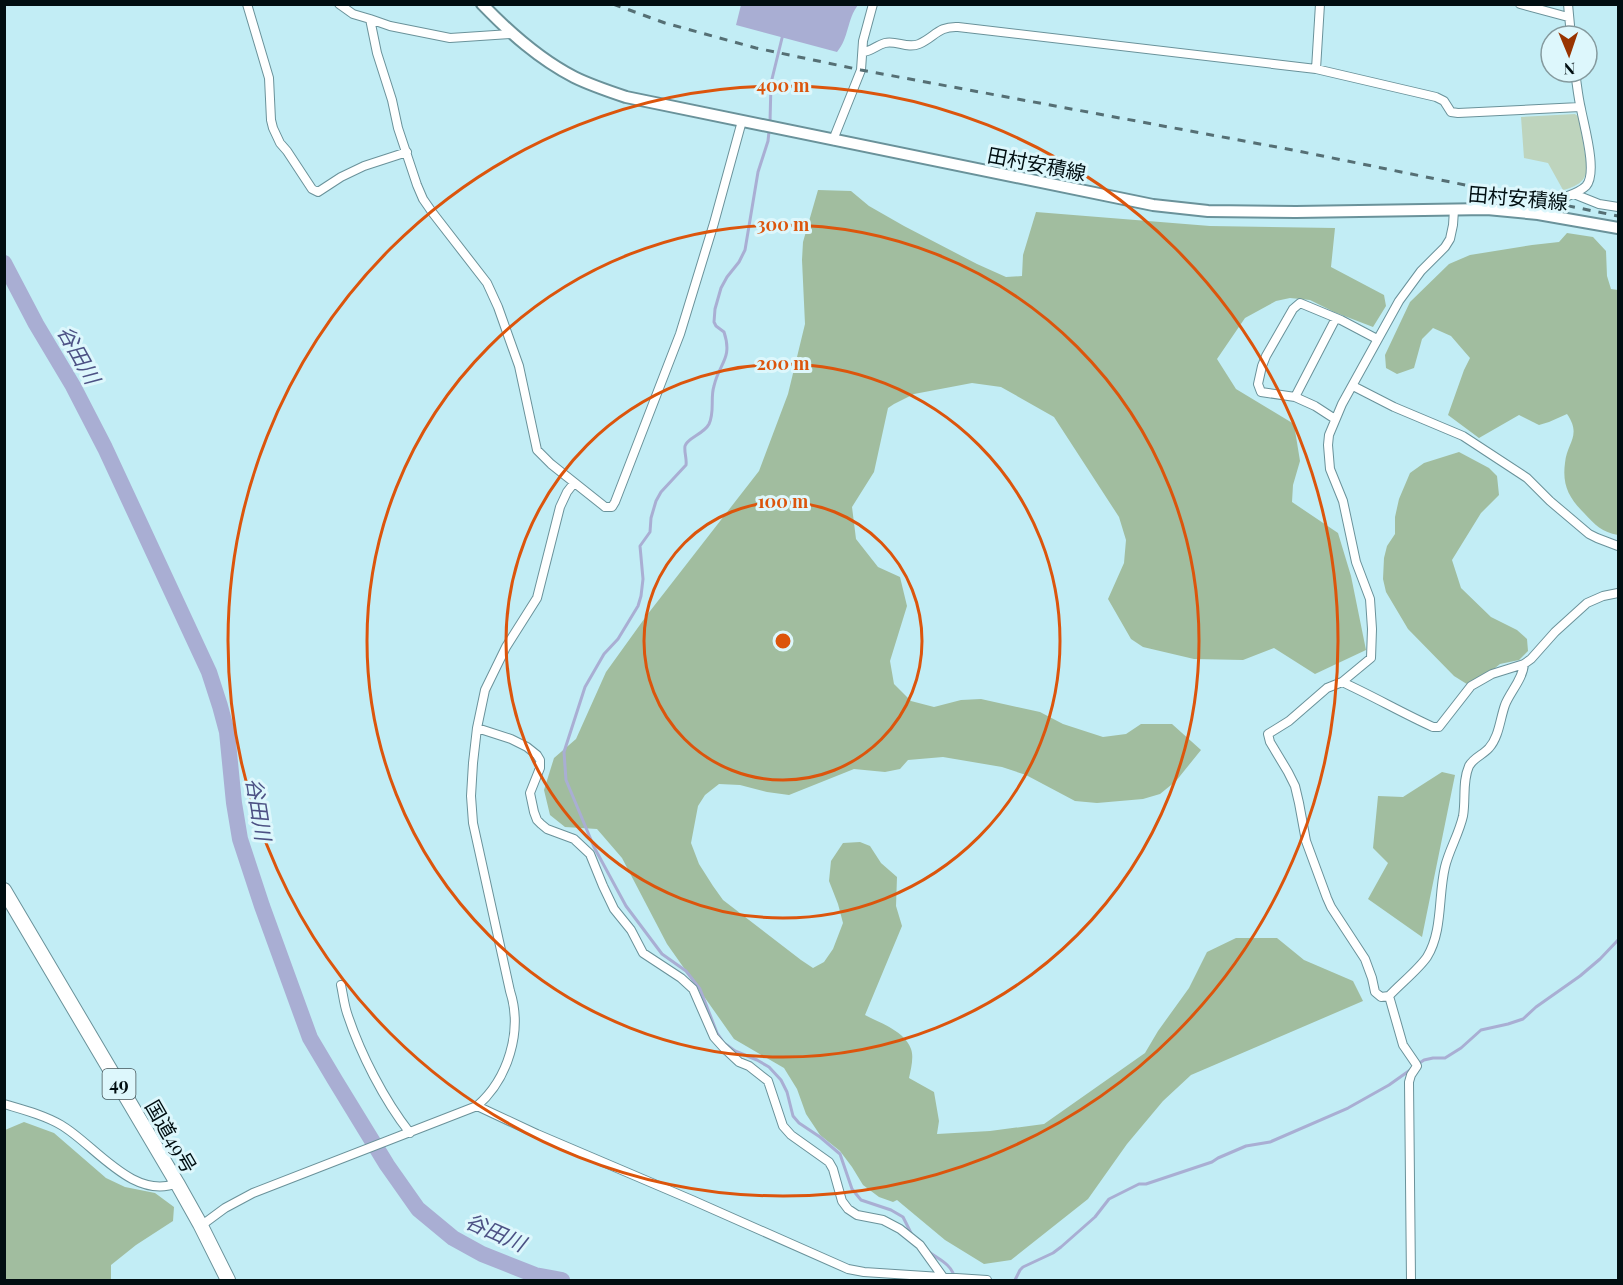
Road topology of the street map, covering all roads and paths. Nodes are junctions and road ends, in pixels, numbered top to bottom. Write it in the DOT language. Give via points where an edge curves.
graph roads {
  1 [pos="247,4"];
  2 [pos="339,4"];
  3 [pos="482,4"];
  4 [pos="873,4"];
  5 [pos="1320,4"];
  6 [pos="1520,4"];
  7 [pos="1568,4"];
  8 [pos="1568,17"];
  9 [pos="370,19"];
  10 [pos="1569,24"];
  11 [pos="510,34"];
  12 [pos="863,52"];
  13 [pos="1316,69"];
  14 [pos="1577,84"];
  15 [pos="1580,107"];
  16 [pos="742,121"];
  17 [pos="833,140"];
  18 [pos="406,152"];
  19 [pos="1574,194"];
  20 [pos="1618,207"];
  21 [pos="1454,210"];
  22 [pos="1547,215"];
  23 [pos="1618,228"];
  24 [pos="1336,318"];
  25 [pos="1377,339"];
  26 [pos="1353,386"];
  27 [pos="1295,397"];
  28 [pos="1335,419"];
  29 [pos="574,483"];
  30 [pos="1618,546"];
  31 [pos="1618,593"];
  32 [pos="1524,664"];
  33 [pos="1342,682"];
  34 [pos="477,728"];
  35 [pos="4,890"];
  36 [pos="341,985"];
  37 [pos="1389,996"];
  38 [pos="4,1104"];
  39 [pos="477,1106"];
  40 [pos="409,1133"];
  41 [pos="177,1183"];
  42 [pos="200,1224"];
  43 [pos="943,1277"];
  44 [pos="228,1281"];
  45 [pos="987,1281"];
  46 [pos="1410,1281"];
  1 -- 18 [label="street" via="269,78 273,128 312,189 318,192 364,166"];
  2 -- 9 [label="street"];
  3 -- 11 [label="main road, 田村安積線"];
  4 -- 12 [label="street"];
  5 -- 13 [label="street"];
  6 -- 8 [label="street"];
  7 -- 8 [label="street"];
  8 -- 10 [label="street"];
  9 -- 11 [label="street" via="450,38"];
  9 -- 18 [label="street"];
  11 -- 16 [label="main road, 田村安積線" via="554,66 602,89"];
  12 -- 13 [label="street" via="885,43 918,45 945,27 958,27"];
  12 -- 17 [label="street" via="861,69"];
  13 -- 15 [label="street" via="1436,97 1451,112"];
  14 -- 15 [label="street"];
  15 -- 19 [label="street" via="1591,175 1586,186"];
  16 -- 17 [label="main road, 田村安積線"];
  16 -- 29 [label="street" via="680,334 615,502 612,507 605,507"];
  17 -- 21 [label="main road, 田村安積線" via="1153,205 1208,211"];
  18 -- 29 [label="street" via="423,198 487,283 498,307 519,366 537,450"];
  19 -- 20 [label="street"];
  19 -- 22 [label="street" via="1559,199"];
  21 -- 22 [label="main road, 田村安積線"];
  21 -- 25 [label="street" via="1450,239 1399,300"];
  22 -- 23 [label="main road, 田村安積線"];
  24 -- 25 [label="street"];
  24 -- 27 [label="street"];
  24 -- 27 [label="street" via="1300,303 1266,356 1258,384 1260,391"];
  25 -- 26 [label="street"];
  26 -- 28 [label="street"];
  26 -- 30 [label="street" via="1462,436 1527,478 1589,534"];
  27 -- 28 [label="street"];
  28 -- 33 [label="street" via="1329,435 1329,462 1370,599 1372,629 1371,658"];
  29 -- 34 [label="street" via="560,507 537,598 490,678"];
  31 -- 32 [label="street" via="1587,603"];
  32 -- 33 [label="street" via="1492,674 1471,686 1437,728"];
  32 -- 37 [label="street" via="1490,747 1473,760 1466,774 1464,812 1444,869 1430,951"];
  33 -- 37 [label="street" via="1327,688 1268,735 1295,786 1306,841 1331,908 1365,959 1375,992 1381,997"];
  34 -- 39 [label="street" via="471,796 473,823 514,1004 514,1019 506,1068 493,1090"];
  34 -- 43 [label="street" via="519,743 537,755 540,768 530,793 537,820 547,829 574,839 590,854 614,909 643,953 693,989 714,1037 739,1062 768,1081 783,1126 829,1162 848,1209 900,1229 920,1245"];
  35 -- 41 [label="highway, 国道49号 / 49"];
  36 -- 40 [label="street" via="346,1012 369,1065"];
  37 -- 46 [label="street" via="1401,1039 1417,1066 1409,1082"];
  38 -- 41 [label="street" via="63,1126 101,1158 136,1180 160,1187"];
  39 -- 40 [label="street"];
  39 -- 43 [label="street" via="848,1269"];
  40 -- 42 [label="street" via="253,1193"];
  41 -- 42 [label="highway, 国道49号 / 49"];
  42 -- 44 [label="highway, 国道49号 / 49"];
  43 -- 45 [label="street"];
}
